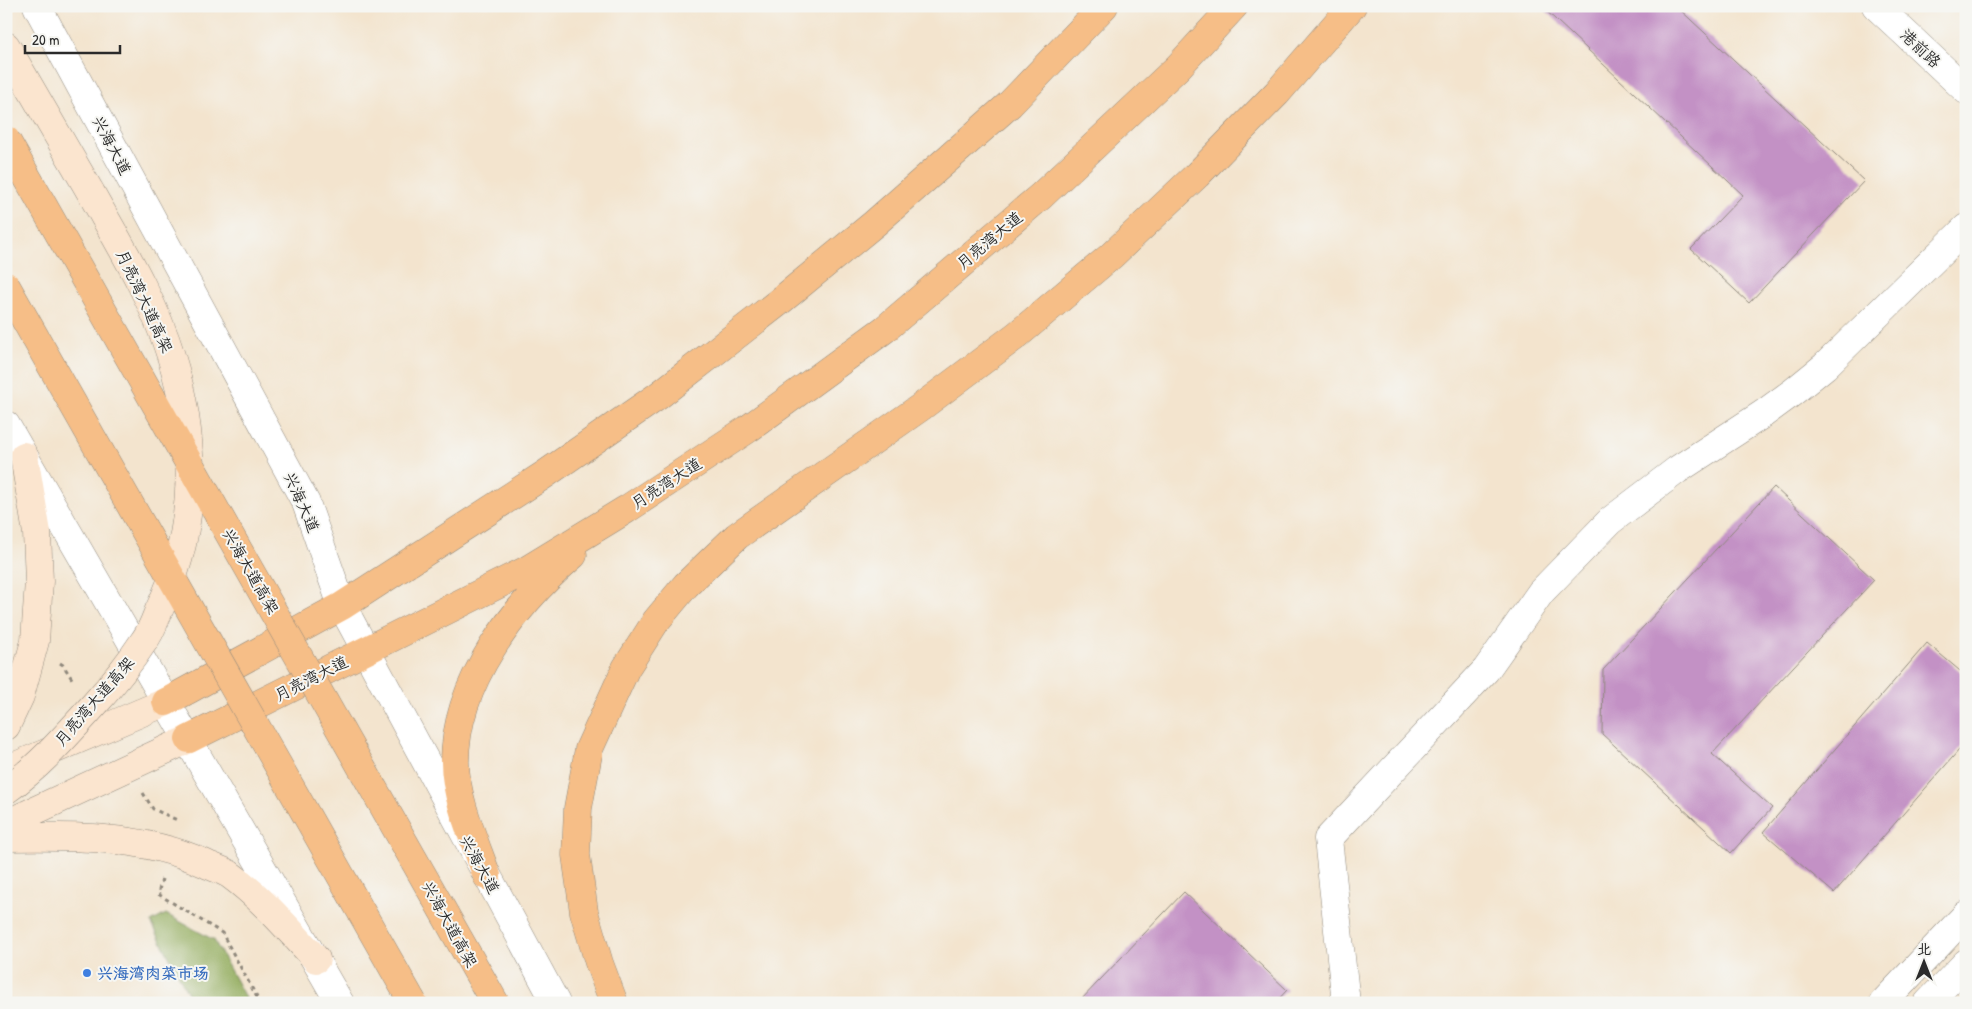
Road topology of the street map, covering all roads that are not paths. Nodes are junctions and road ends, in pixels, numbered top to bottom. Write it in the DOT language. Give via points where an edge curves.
graph roads {
  1 [pos="36,6"];
  2 [pos="1104,6"];
  3 [pos="1234,6"];
  4 [pos="1352,6"];
  5 [pos="1876,6"];
  6 [pos="6,46"];
  7 [pos="1966,90"];
  8 [pos="6,140"];
  9 [pos="1966,228"];
  10 [pos="6,286"];
  11 [pos="6,425"];
  12 [pos="24,456"];
  13 [pos="627,508"];
  14 [pos="342,606"];
  15 [pos="366,650"];
  16 [pos="166,702"];
  17 [pos="6,726"];
  18 [pos="189,739"];
  19 [pos="6,770"];
  20 [pos="6,790"];
  21 [pos="6,824"];
  22 [pos="6,837"];
  23 [pos="487,876"];
  24 [pos="1966,915"];
  25 [pos="316,959"];
  26 [pos="1966,962"];
  27 [pos="340,1003"];
  28 [pos="413,1003"];
  29 [pos="495,1003"];
  30 [pos="556,1003"];
  31 [pos="614,1003"];
  32 [pos="1346,1003"];
  33 [pos="1883,1003"];
  34 [pos="1928,1003"];
  1 -- 14 [label="street, 兴海大道" via="306,503"];
  2 -- 14 [label="main road" via="1010,104 779,302 658,396 544,475"];
  3 -- 13 [label="main road, 月亮湾大道" via="1178,67 1041,196 885,329 748,429"];
  4 -- 31 [label="main road" via="1277,93 1111,256 1016,335 921,407 737,536 656,621 626,668 590,749 578,808 576,855 584,912"];
  5 -- 7 [label="street, 港前路"];
  6 -- 20 [label="main road, 月亮湾大道高架, bridge" via="133,268 154,312 171,356 188,428 191,482 184,539 170,588 145,640 106,691 58,745"];
  8 -- 29 [label="main road, 兴海大道高架, bridge"];
  9 -- 32 [label="street" via="1825,366 1763,414 1677,470 1610,521 1541,592 1486,670 1328,839"];
  10 -- 28 [label="main road, bridge"];
  11 -- 12 [label="street"];
  12 -- 16 [label="street"];
  12 -- 17 [label="main road" via="38,533 36,631 20,696"];
  13 -- 15 [label="main road, 月亮湾大道" via="527,570"];
  13 -- 23 [label="main road" via="524,603 494,645 472,685 458,729 455,763 462,804"];
  14 -- 15 [label="street, 兴海大道"];
  14 -- 16 [label="main road"];
  15 -- 18 [label="main road, 月亮湾大道"];
  15 -- 23 [label="street, 兴海大道"];
  16 -- 18 [label="street"];
  16 -- 19 [label="main road"];
  18 -- 21 [label="main road, 月亮湾大道"];
  18 -- 25 [label="street"];
  22 -- 25 [label="main road" via="54,836 125,841 184,854 227,873 268,906"];
  23 -- 30 [label="street, 兴海大道"];
  24 -- 33 [label="street"];
  25 -- 27 [label="street"];
  26 -- 34 [label="street"];
}
